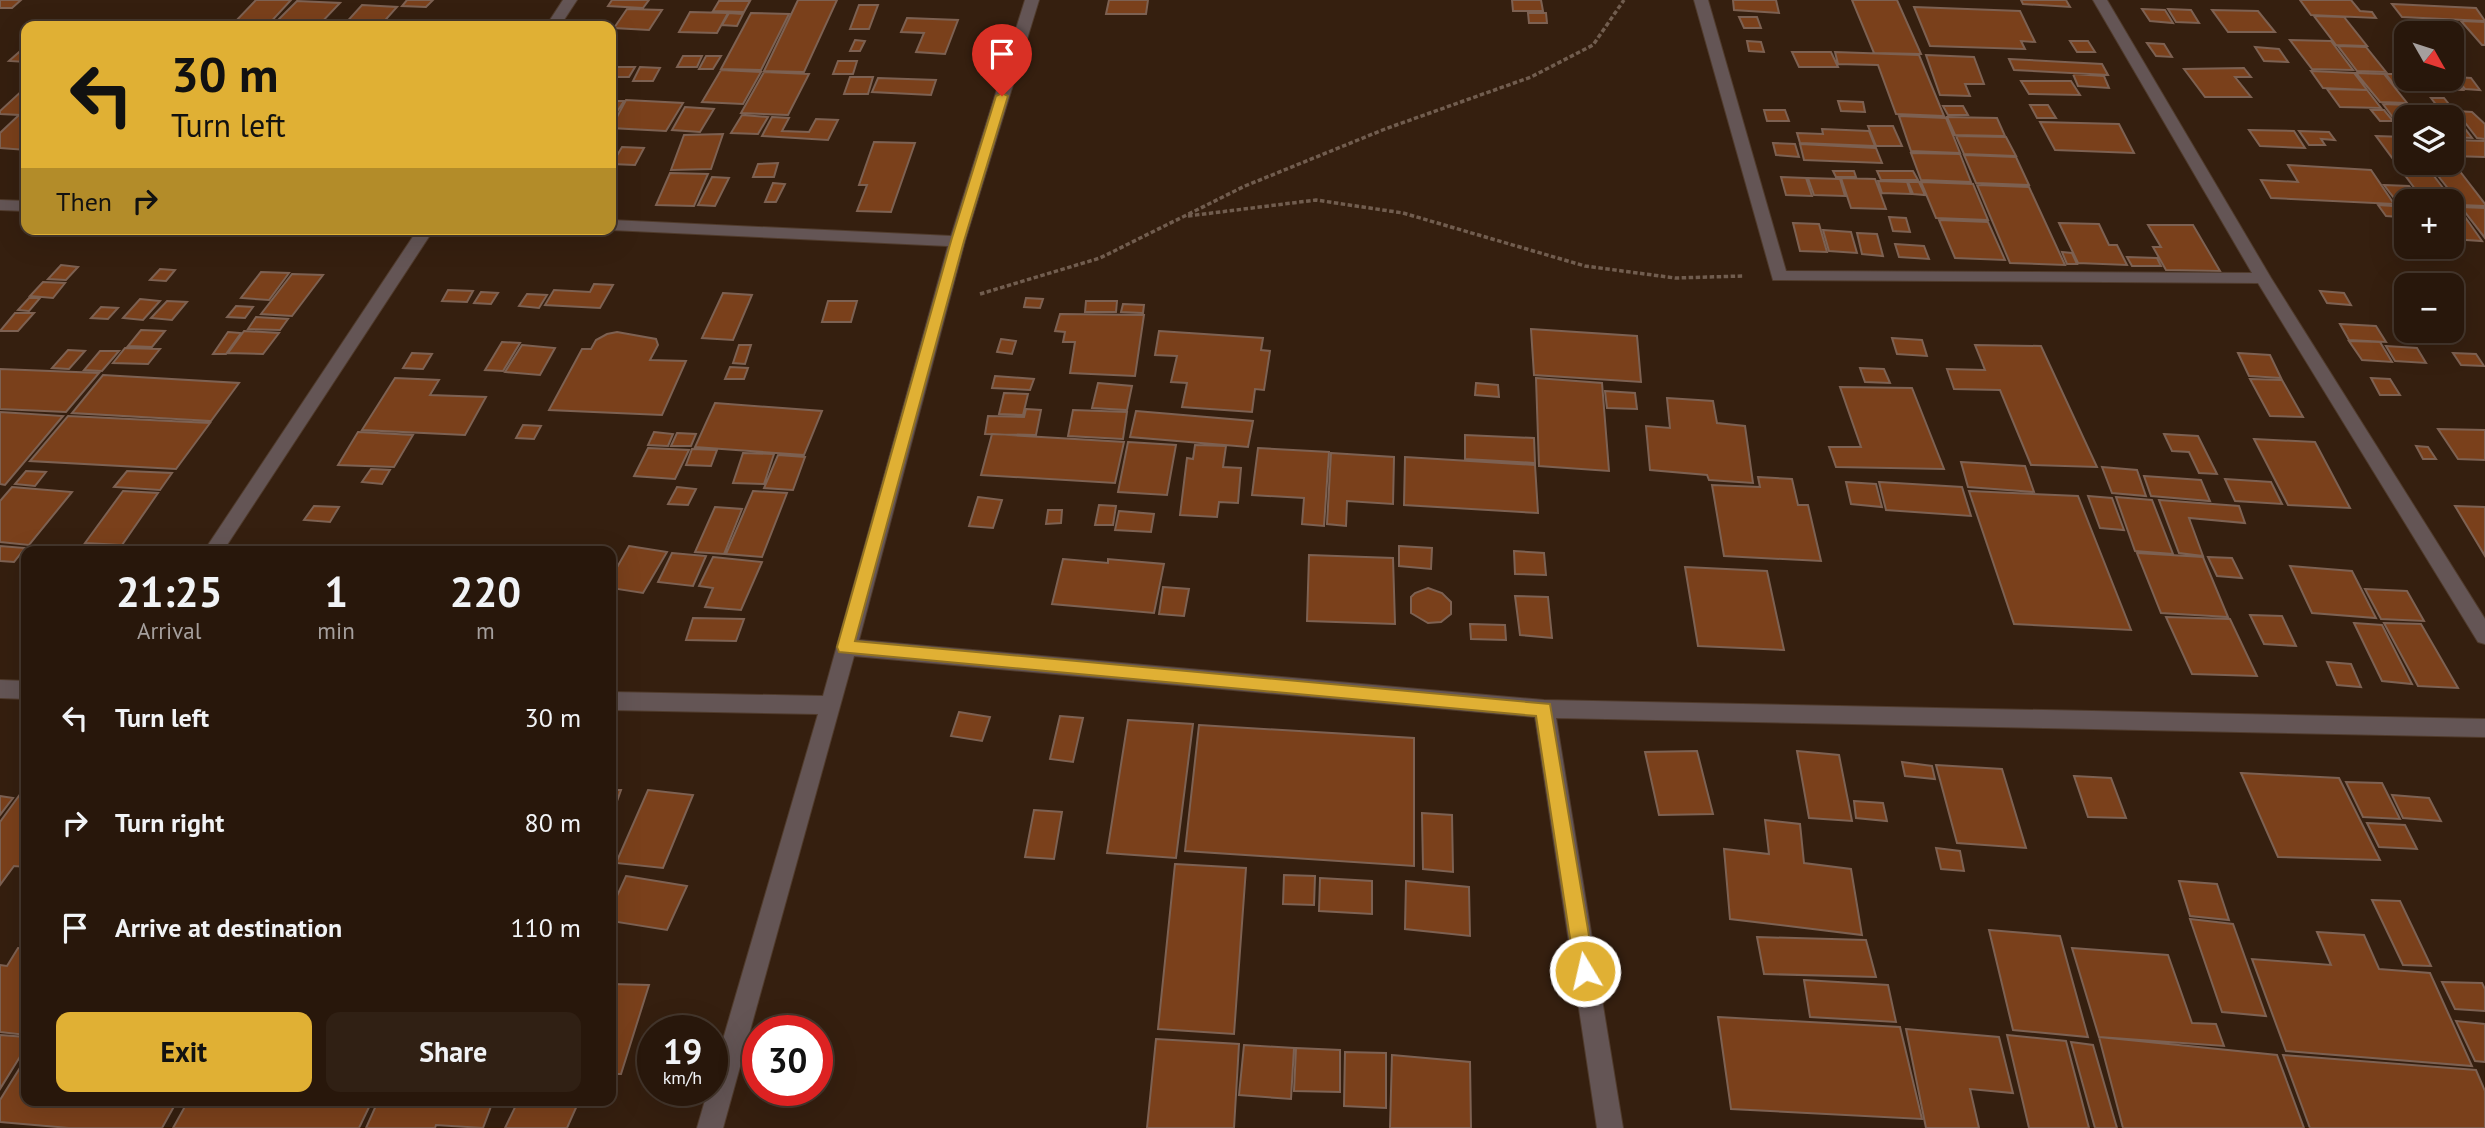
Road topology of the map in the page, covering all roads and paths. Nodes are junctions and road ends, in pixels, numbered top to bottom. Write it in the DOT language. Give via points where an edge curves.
graph roads {
  1 [pos="570,0"];
  2 [pos="1032,0"];
  3 [pos="1624,0"];
  4 [pos="1701,0"];
  5 [pos="2100,0"];
  6 [pos="557,21"];
  7 [pos="0,205"];
  8 [pos="21,206"];
  9 [pos="1184,217"];
  10 [pos="616,225"];
  11 [pos="422,235"];
  12 [pos="957,241"];
  13 [pos="1779,276"];
  14 [pos="2263,278"];
  15 [pos="939,306"];
  16 [pos="216,546"];
  17 [pos="2485,636"];
  18 [pos="845,647"];
  19 [pos="0,689"];
  20 [pos="21,690"];
  21 [pos="616,701"];
  22 [pos="831,705"];
  23 [pos="1544,709"];
  24 [pos="2485,728"];
  25 [pos="710,1128"];
  26 [pos="1610,1128"];
  1 -- 6 [label="street"];
  2 -- 12 [label="street"];
  3 -- 9 [label="path" via="1594,45 1531,77 1373,134 1245,186"];
  4 -- 13 [label="street"];
  5 -- 14 [label="street"];
  7 -- 8 [label="street"];
  9 -- 13 [label="path" via="1316,200 1402,213 1585,266 1675,278"];
  9 -- 15 [label="path" via="1100,258"];
  10 -- 12 [label="street"];
  11 -- 16 [label="street"];
  12 -- 15 [label="street"];
  13 -- 14 [label="street"];
  14 -- 17 [label="street"];
  15 -- 18 [label="street"];
  18 -- 22 [label="street"];
  18 -- 23 [label="street"];
  19 -- 20 [label="street"];
  21 -- 22 [label="street"];
  22 -- 25 [label="street"];
  23 -- 24 [label="street"];
  23 -- 26 [label="street"];
}
